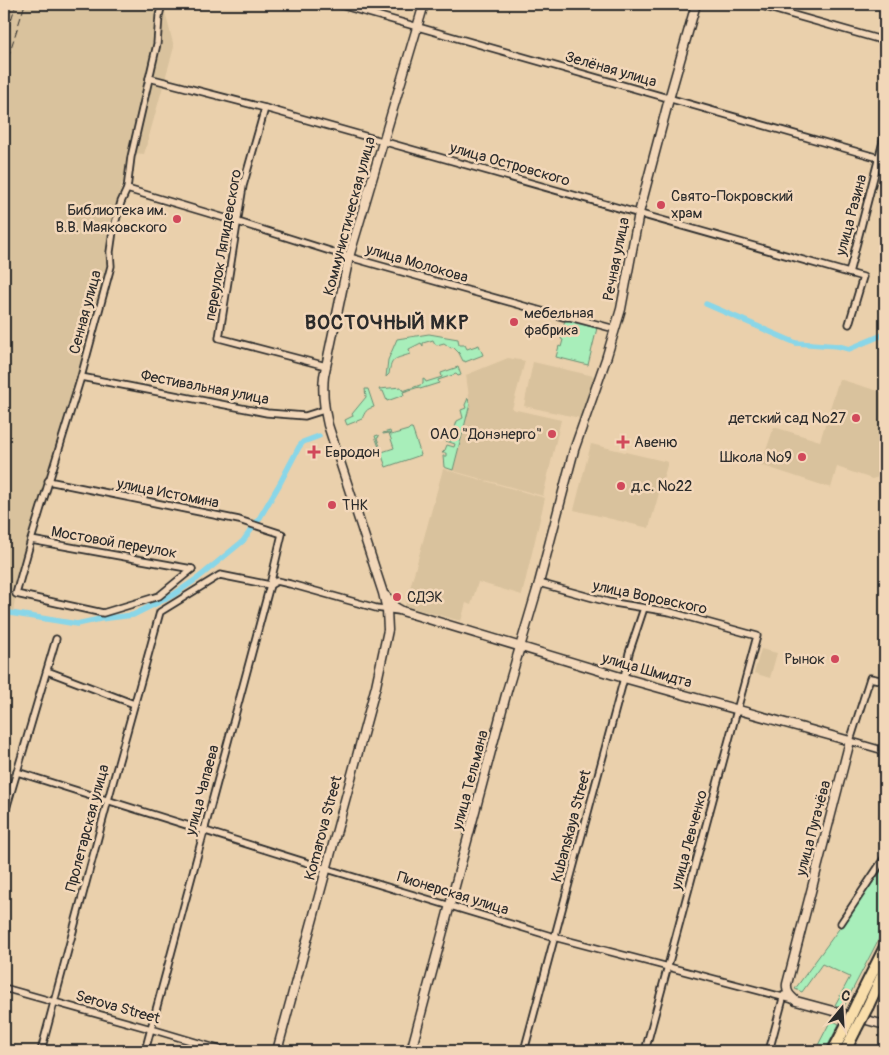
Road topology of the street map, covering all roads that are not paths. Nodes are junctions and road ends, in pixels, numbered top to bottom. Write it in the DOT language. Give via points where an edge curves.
graph roads {
  1 [pos="162,4"];
  2 [pos="338,4"];
  3 [pos="424,4"];
  4 [pos="696,4"];
  5 [pos="755,4"];
  6 [pos="418,27"];
  7 [pos="885,41"];
  8 [pos="149,78"];
  9 [pos="669,99"];
  10 [pos="265,108"];
  11 [pos="885,134"];
  12 [pos="383,142"];
  13 [pos="879,158"];
  14 [pos="126,189"];
  15 [pos="639,213"];
  16 [pos="238,222"];
  17 [pos="349,257"];
  18 [pos="849,273"];
  19 [pos="848,324"];
  20 [pos="615,329"];
  21 [pos="326,366"];
  22 [pos="80,377"];
  23 [pos="324,410"];
  24 [pos="48,481"];
  25 [pos="556,516"];
  26 [pos="282,534"];
  27 [pos="31,540"];
  28 [pos="539,583"];
  29 [pos="270,585"];
  30 [pos="16,594"];
  31 [pos="383,594"];
  32 [pos="644,608"];
  33 [pos="387,610"];
  34 [pos="402,611"];
  35 [pos="160,612"];
  36 [pos="757,636"];
  37 [pos="56,639"];
  38 [pos="520,648"];
  39 [pos="47,671"];
  40 [pos="624,678"];
  41 [pos="885,681"];
  42 [pos="134,704"];
  43 [pos="736,709"];
  44 [pos="850,742"];
  45 [pos="885,751"];
  46 [pos="17,772"];
  47 [pos="108,800"];
  48 [pos="4,816"];
  49 [pos="204,831"];
  50 [pos="885,857"];
  51 [pos="327,869"];
  52 [pos="450,906"];
  53 [pos="841,923"];
  54 [pos="554,938"];
  55 [pos="885,947"];
  56 [pos="668,968"];
  57 [pos="885,969"];
  58 [pos="786,987"];
  59 [pos="4,988"];
  60 [pos="784,998"];
  61 [pos="796,1000"];
  62 [pos="54,1002"];
  63 [pos="863,1004"];
  64 [pos="885,1025"];
  65 [pos="851,1028"];
  66 [pos="151,1029"];
  67 [pos="42,1051"];
  68 [pos="145,1051"];
  69 [pos="226,1051"];
  70 [pos="277,1051"];
  71 [pos="411,1051"];
  72 [pos="524,1051"];
  73 [pos="645,1051"];
  74 [pos="769,1051"];
  75 [pos="833,1051"];
  76 [pos="845,1051"];
  1 -- 8 [label="street, Сенная улица"];
  2 -- 6 [label="street, Зелёная улица"];
  3 -- 6 [label="street, Коммунистическая улица"];
  4 -- 9 [label="street, Речная улица"];
  5 -- 7 [label="street"];
  6 -- 9 [label="street, Зелёная улица"];
  6 -- 12 [label="street, Коммунистическая улица"];
  8 -- 10 [label="street, улица Островского"];
  8 -- 14 [label="street, Сенная улица"];
  9 -- 13 [label="street, Зелёная улица"];
  9 -- 15 [label="street, Речная улица"];
  10 -- 12 [label="street, улица Островского"];
  10 -- 16 [label="street, переулок Ляпидевского" via="243,186"];
  11 -- 13 [label="street, улица Разина"];
  12 -- 15 [label="street, улица Островского"];
  12 -- 17 [label="street, Коммунистическая улица"];
  13 -- 18 [label="street, улица Разина"];
  14 -- 16 [label="street, улица Молокова"];
  14 -- 22 [label="street, Сенная улица" via="113,231 111,266"];
  15 -- 18 [label="street, улица Островского"];
  15 -- 20 [label="street, Речная улица"];
  16 -- 17 [label="street, улица Молокова"];
  16 -- 21 [label="street, переулок Ляпидевского" via="219,338"];
  17 -- 20 [label="street, улица Молокова"];
  17 -- 21 [label="street, Коммунистическая улица"];
  18 -- 19 [label="street, улица Островского" via="864,277"];
  20 -- 25 [label="street, Речная улица" via="576,441"];
  21 -- 23 [label="street, Коммунистическая улица"];
  22 -- 23 [label="street, Фестивальная улица" via="267,412 305,416"];
  22 -- 24 [label="street, Сенная улица"];
  23 -- 31 [label="street, Коммунистическая улица"];
  24 -- 26 [label="street, улица Истомина" via="239,520"];
  24 -- 27 [label="street, Сенная улица"];
  25 -- 28 [label="street, улица Тельмана"];
  26 -- 29 [label="street, улица Чапаева"];
  27 -- 30 [label="street, Сенная улица"];
  27 -- 30 [label="street, Мостовой переулок" via="192,569 159,596 103,613"];
  28 -- 32 [label="street, улица Воровского" via="608,602"];
  28 -- 38 [label="street, улица Тельмана"];
  29 -- 33 [label="street, улица Шмидта" via="276,581"];
  29 -- 35 [label="street, улица Шмидта" via="220,574"];
  29 -- 49 [label="street, улица Чапаева"];
  31 -- 33 [label="street, Коммунистическая улица"];
  31 -- 34 [label="street, улица Шмидта"];
  32 -- 36 [label="street, улица Воровского"];
  32 -- 40 [label="street, Kubanskaya Street"];
  33 -- 34 [label="street, улица Шмидта"];
  33 -- 51 [label="street, Komarova Street" via="388,630 381,664"];
  34 -- 38 [label="street, улица Шмидта"];
  35 -- 42 [label="street, Пролетарская улица"];
  36 -- 43 [label="street, улица Левченко"];
  37 -- 39 [label="street"];
  38 -- 40 [label="street, улица Шмидта"];
  38 -- 52 [label="street, улица Тельмана"];
  39 -- 42 [label="street"];
  39 -- 46 [label="street"];
  40 -- 43 [label="street, улица Шмидта"];
  40 -- 54 [label="street, Kubanskaya Street"];
  41 -- 44 [label="street, улица Пугачёва" via="870,678"];
  42 -- 47 [label="street, Пролетарская улица"];
  43 -- 44 [label="street, улица Шмидта"];
  43 -- 56 [label="street, улица Левченко"];
  44 -- 45 [label="street, улица Шмидта"];
  44 -- 58 [label="street, улица Пугачёва"];
  46 -- 47 [label="street, Пионерская улица"];
  46 -- 48 [label="street"];
  47 -- 49 [label="street, Пионерская улица"];
  47 -- 62 [label="street, Пролетарская улица"];
  49 -- 51 [label="street, Пионерская улица"];
  49 -- 66 [label="street, улица Чапаева"];
  50 -- 53 [label="street"];
  51 -- 52 [label="street, Пионерская улица"];
  51 -- 70 [label="street, Komarova Street"];
  52 -- 54 [label="street, Пионерская улица"];
  52 -- 71 [label="street, улица Тельмана"];
  54 -- 56 [label="street, Пионерская улица"];
  54 -- 72 [label="street, Kubanskaya Street"];
  55 -- 63 [label="highway"];
  56 -- 60 [label="street, Пионерская улица"];
  56 -- 73 [label="street, улица Левченко"];
  57 -- 63 [label="highway"];
  58 -- 60 [label="street, улица Пугачёва"];
  58 -- 61 [label="street"];
  59 -- 62 [label="street, Serova Street"];
  60 -- 61 [label="street, Пионерская улица"];
  60 -- 74 [label="street, улица Пугачёва"];
  61 -- 64 [label="street, Пионерская улица"];
  62 -- 66 [label="street, Serova Street"];
  62 -- 67 [label="street, Пролетарская улица"];
  63 -- 65 [label="highway, bridge"];
  65 -- 75 [label="highway"];
  65 -- 76 [label="highway"];
  66 -- 68 [label="street, улица Чапаева"];
  66 -- 69 [label="street, Serova Street"];
}
